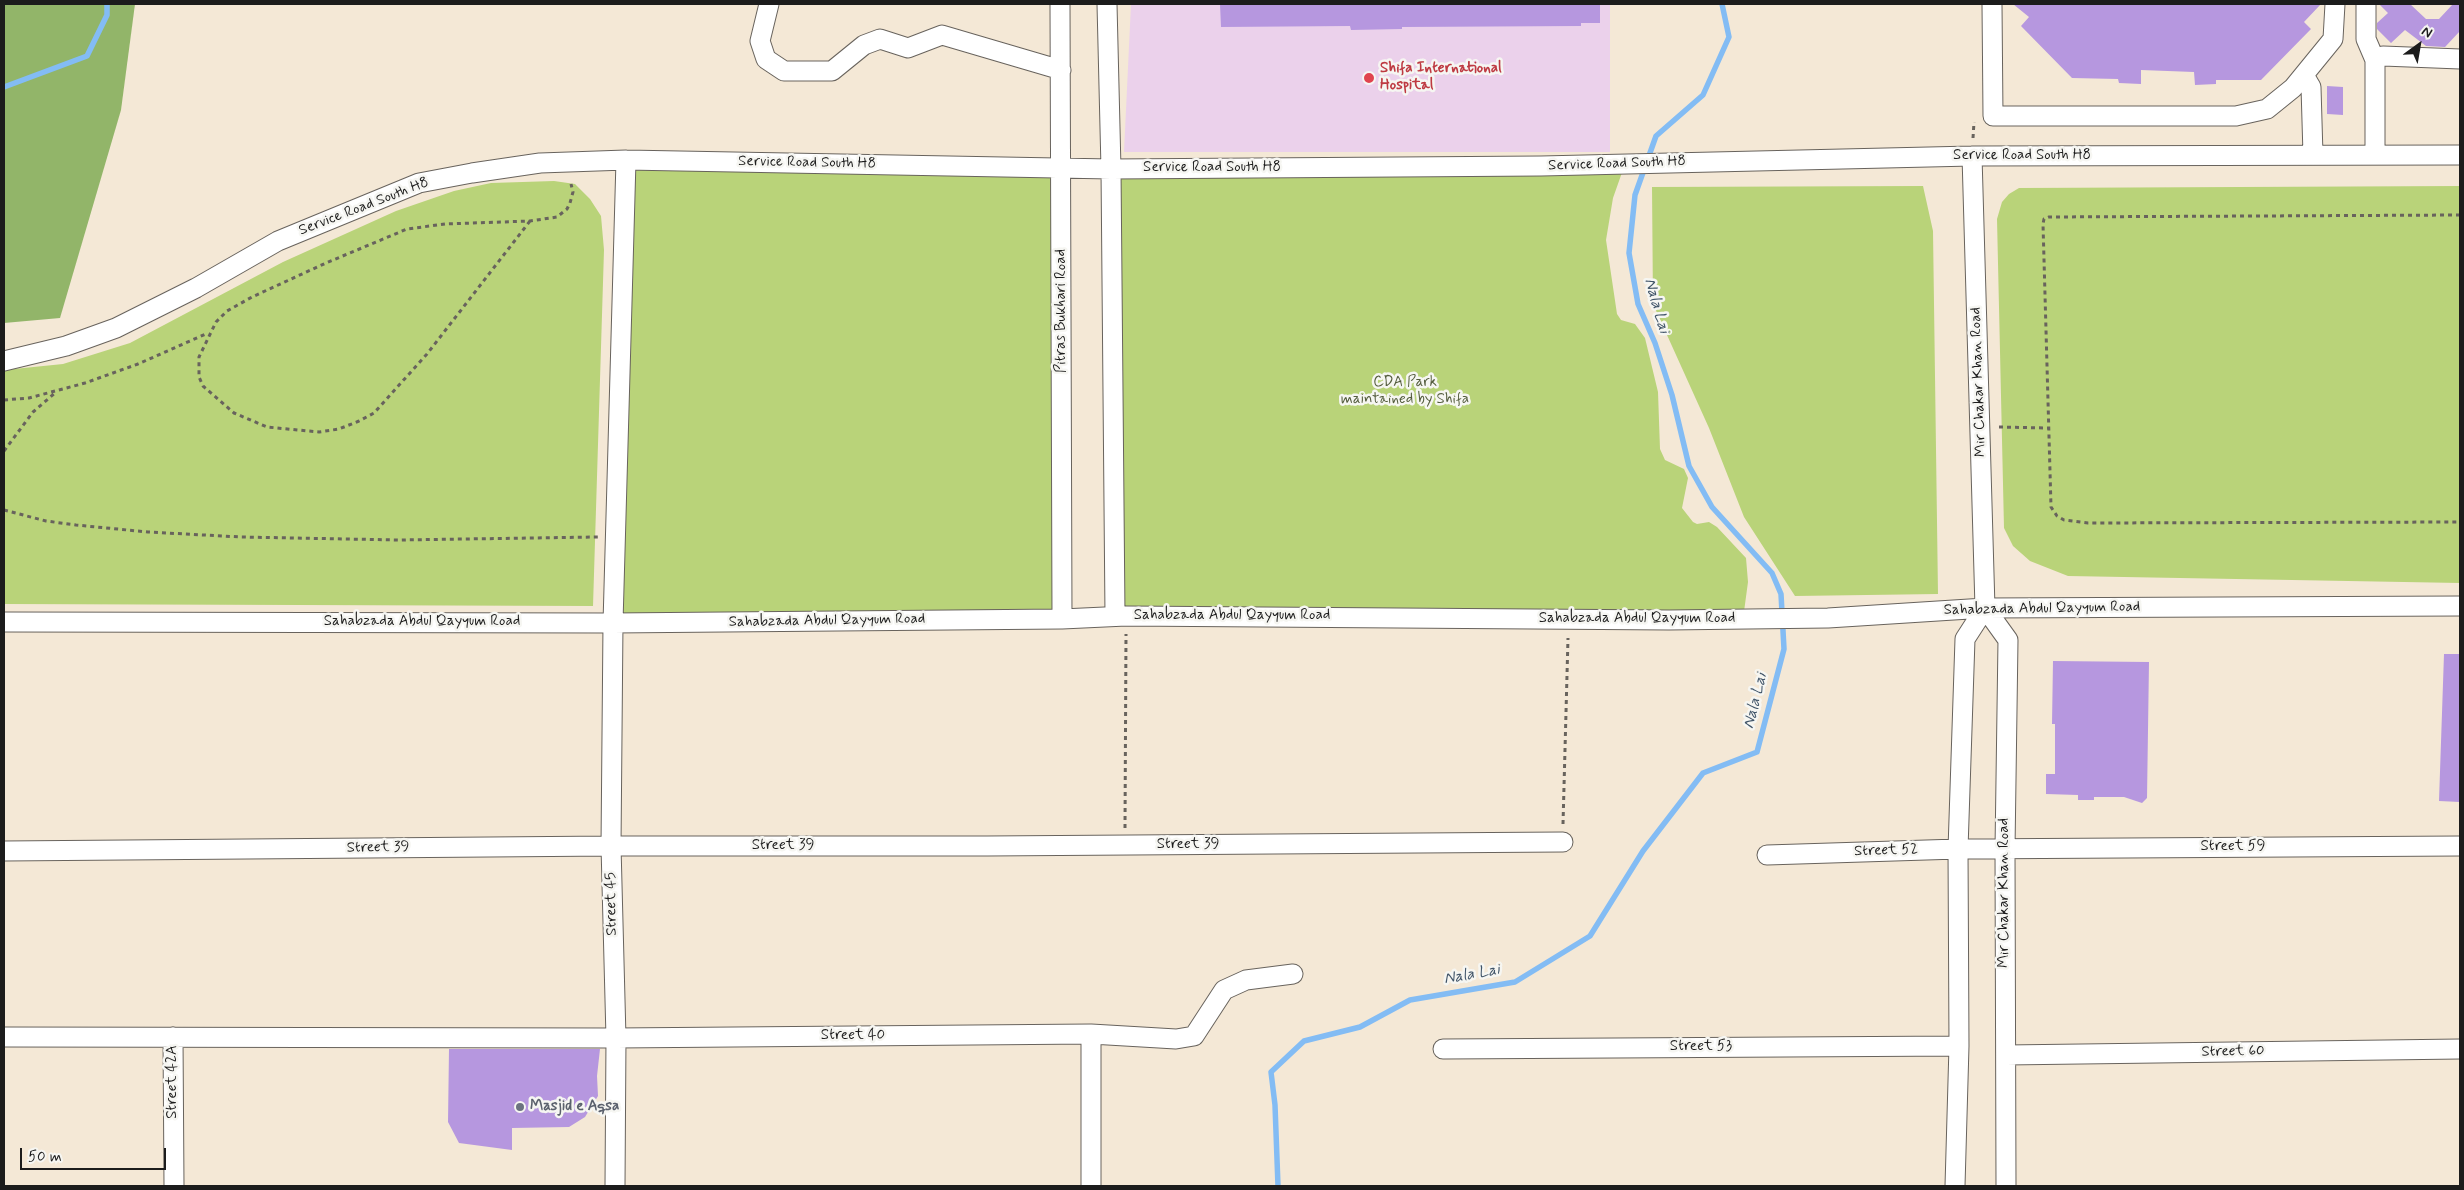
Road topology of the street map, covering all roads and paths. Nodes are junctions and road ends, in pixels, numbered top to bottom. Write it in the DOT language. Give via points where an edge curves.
graph roads {
  1 [pos="769,4"];
  2 [pos="1060,4"];
  3 [pos="1107,4"];
  4 [pos="1992,4"];
  5 [pos="2335,4"];
  6 [pos="2366,4"];
  7 [pos="2460,59"];
  8 [pos="2375,60"];
  9 [pos="1061,70"];
  10 [pos="2304,76"];
  11 [pos="2312,155"];
  12 [pos="2375,155"];
  13 [pos="2460,155"];
  14 [pos="1972,156"];
  15 [pos="626,160"];
  16 [pos="1062,168"];
  17 [pos="1112,169"];
  18 [pos="571,184"];
  19 [pos="2460,215"];
  20 [pos="530,221"];
  21 [pos="209,333"];
  22 [pos="4,361"];
  23 [pos="57,392"];
  24 [pos="4,400"];
  25 [pos="1981,426"];
  26 [pos="2049,428"];
  27 [pos="4,451"];
  28 [pos="4,510"];
  29 [pos="2460,522"];
  30 [pos="616,537"];
  31 [pos="2460,606"];
  32 [pos="1985,608"];
  33 [pos="1120,616"];
  34 [pos="1569,618"];
  35 [pos="1062,619"];
  36 [pos="4,622"];
  37 [pos="613,623"];
  38 [pos="1563,842"];
  39 [pos="1125,845"];
  40 [pos="611,846"];
  41 [pos="2460,846"];
  42 [pos="1958,849"];
  43 [pos="2005,849"];
  44 [pos="4,851"];
  45 [pos="1767,855"];
  46 [pos="1292,974"];
  47 [pos="1091,1034"];
  48 [pos="173,1037"];
  49 [pos="4,1038"];
  50 [pos="616,1038"];
  51 [pos="1959,1046"];
  52 [pos="1443,1049"];
  53 [pos="2460,1049"];
  54 [pos="2006,1055"];
  55 [pos="174,1186"];
  56 [pos="615,1186"];
  57 [pos="1091,1186"];
  58 [pos="1955,1186"];
  59 [pos="2006,1186"];
  1 -- 9 [label="street" via="760,41 766,59 784,71 832,71 864,45 880,39 908,48 942,35"];
  2 -- 9 [label="street, Pitras Bukhari Road"];
  3 -- 17 [label="street"];
  4 -- 10 [label="street" via="1993,116 2236,116 2267,109"];
  5 -- 10 [label="street" via="2333,40"];
  6 -- 8 [label="street" via="2366,39"];
  7 -- 8 [label="street" via="2383,56"];
  8 -- 12 [label="street"];
  9 -- 16 [label="street, Pitras Bukhari Road"];
  10 -- 11 [label="street" via="2311,87"];
  11 -- 12 [label="street, Service Road South H8"];
  11 -- 14 [label="street, Service Road South H8"];
  12 -- 13 [label="street, Service Road South H8"];
  14 -- 17 [label="street, Service Road South H8" via="1541,166"];
  14 -- 25 [label="street, Mir Chakar Khan Road"];
  15 -- 16 [label="street, Service Road South H8"];
  15 -- 22 [label="street, Service Road South H8" via="540,163 419,183 278,241 196,288 116,328 66,346"];
  15 -- 30 [label="street, Street 45"];
  16 -- 17 [label="street, Service Road South H8"];
  16 -- 35 [label="street, Pitras Bukhari Road"];
  17 -- 33 [label="street"];
  18 -- 20 [label="path" via="572,197 562,213 557,217"];
  19 -- 26 [label="path" via="2046,218 2043,224"];
  20 -- 21 [label="path" via="445,224 407,229 252,297 222,316"];
  20 -- 21 [label="path" via="384,403 374,413 339,428 302,432 267,427 234,414 203,386 199,377 199,357"];
  21 -- 23 [label="path" via="138,364"];
  23 -- 24 [label="path"];
  23 -- 27 [label="path" via="33,412"];
  25 -- 26 [label="path"];
  25 -- 32 [label="street, Mir Chakar Khan Road"];
  26 -- 29 [label="path" via="2051,507 2064,520 2088,523"];
  28 -- 30 [label="path" via="76,525 241,537 399,540"];
  30 -- 37 [label="street, Street 45"];
  31 -- 32 [label="street, Sahabzada Abdul Qayyum Road"];
  32 -- 34 [label="street, Sahabzada Abdul Qayyum Road" via="1828,618"];
  32 -- 42 [label="street" via="1965,639"];
  32 -- 43 [label="street, Mir Chakar Khan Road" via="2008,640"];
  33 -- 34 [label="street, Sahabzada Abdul Qayyum Road"];
  33 -- 35 [label="street, Sahabzada Abdul Qayyum Road"];
  33 -- 39 [label="path"];
  34 -- 38 [label="path"];
  35 -- 37 [label="street, Sahabzada Abdul Qayyum Road"];
  36 -- 37 [label="street, Sahabzada Abdul Qayyum Road"];
  37 -- 40 [label="street, Street 45"];
  38 -- 39 [label="street, Street 39"];
  39 -- 40 [label="street, Street 39"];
  40 -- 44 [label="street, Street 39"];
  40 -- 50 [label="street, Street 45"];
  41 -- 43 [label="street, Street 59"];
  42 -- 43 [label="street, Street 52"];
  42 -- 45 [label="street, Street 52"];
  42 -- 51 [label="street"];
  43 -- 54 [label="street, Mir Chakar Khan Road"];
  46 -- 47 [label="street, Street 40" via="1246,980 1224,990 1194,1036 1176,1039"];
  47 -- 50 [label="street, Street 40"];
  47 -- 57 [label="street"];
  48 -- 49 [label="street, Street 40"];
  48 -- 50 [label="street, Street 40"];
  48 -- 55 [label="street, Street 42A"];
  50 -- 56 [label="street, Street 45"];
  51 -- 52 [label="street, Street 53"];
  51 -- 58 [label="street"];
  53 -- 54 [label="street, Street 60"];
  54 -- 59 [label="street, Mir Chakar Khan Road"];
}
